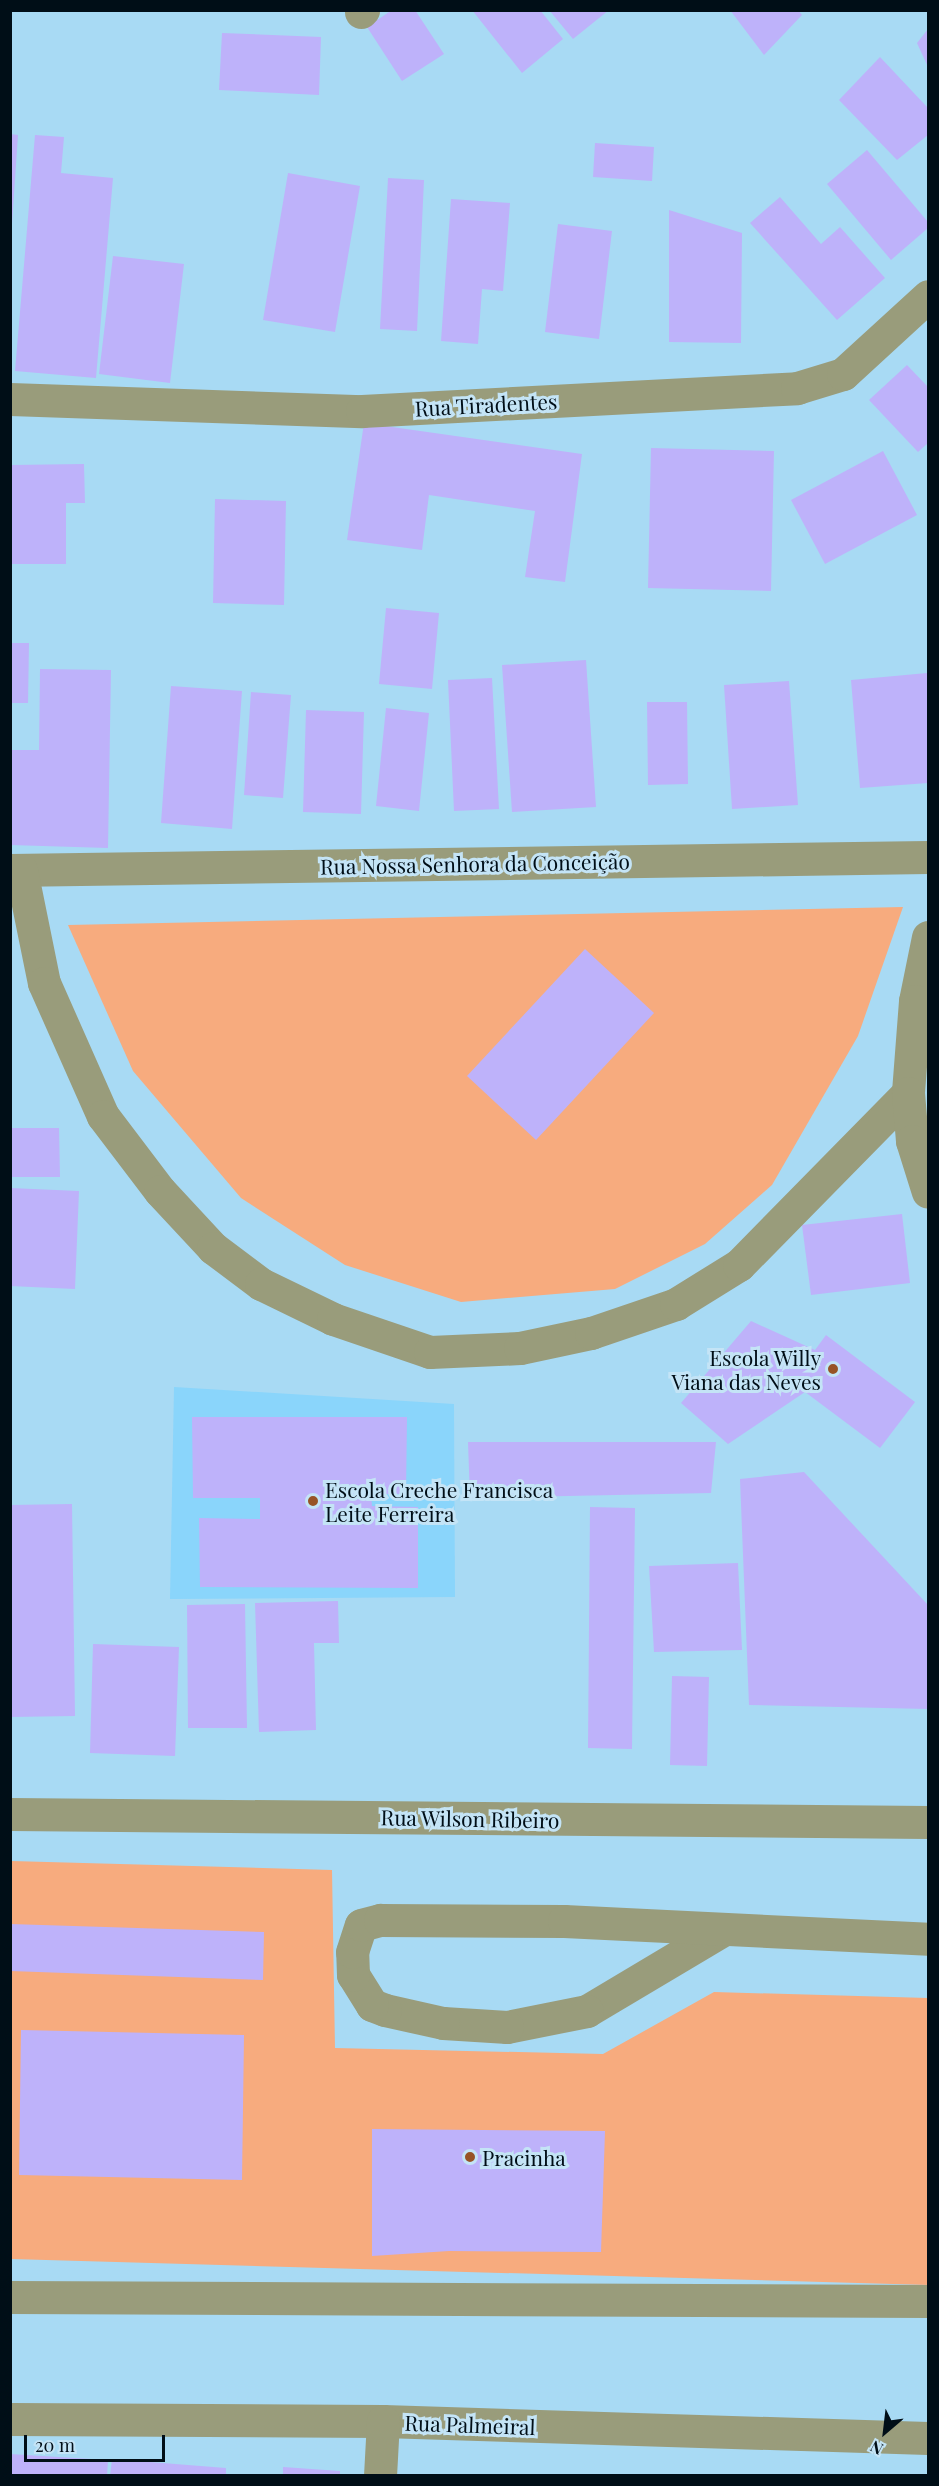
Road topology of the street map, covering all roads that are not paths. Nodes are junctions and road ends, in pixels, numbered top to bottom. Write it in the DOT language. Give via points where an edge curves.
graph roads {
  1 [pos="928,296"];
  2 [pos="10,399"];
  3 [pos="928,857"];
  4 [pos="16,870"];
  5 [pos="928,937"];
  6 [pos="908,1093"];
  7 [pos="928,1192"];
  8 [pos="10,1814"];
  9 [pos="928,1822"];
  10 [pos="721,1931"];
  11 [pos="928,1939"];
  12 [pos="10,2297"];
  13 [pos="928,2301"];
  14 [pos="10,2419"];
  15 [pos="383,2421"];
  16 [pos="928,2438"];
  17 [pos="380,2475"];
  1 -- 2 [label="street, Rua Tiradentes" via="843,374 797,388 362,411"];
  3 -- 4 [label="street, Rua Nossa Senhora da Conceição"];
  4 -- 6 [label="street, Rua Nossa Senhora da Conceição" via="53,1003 103,1116 160,1191 213,1248 261,1284 333,1319 430,1352 520,1348 591,1333 676,1304 739,1265"];
  5 -- 6 [label="street" via="915,1001"];
  6 -- 7 [label="street" via="912,1141"];
  8 -- 9 [label="street, Rua Wilson Ribeiro"];
  10 -- 10 [label="street" via="587,2011 507,2027 443,2023 385,2010 372,2005 353,1975 352,1953 361,1925 380,1920 564,1921"];
  10 -- 11 [label="street"];
  12 -- 13 [label="street"];
  14 -- 15 [label="street, Rua Palmeiral"];
  15 -- 16 [label="street, Rua Palmeiral"];
  15 -- 17 [label="street"];
}
